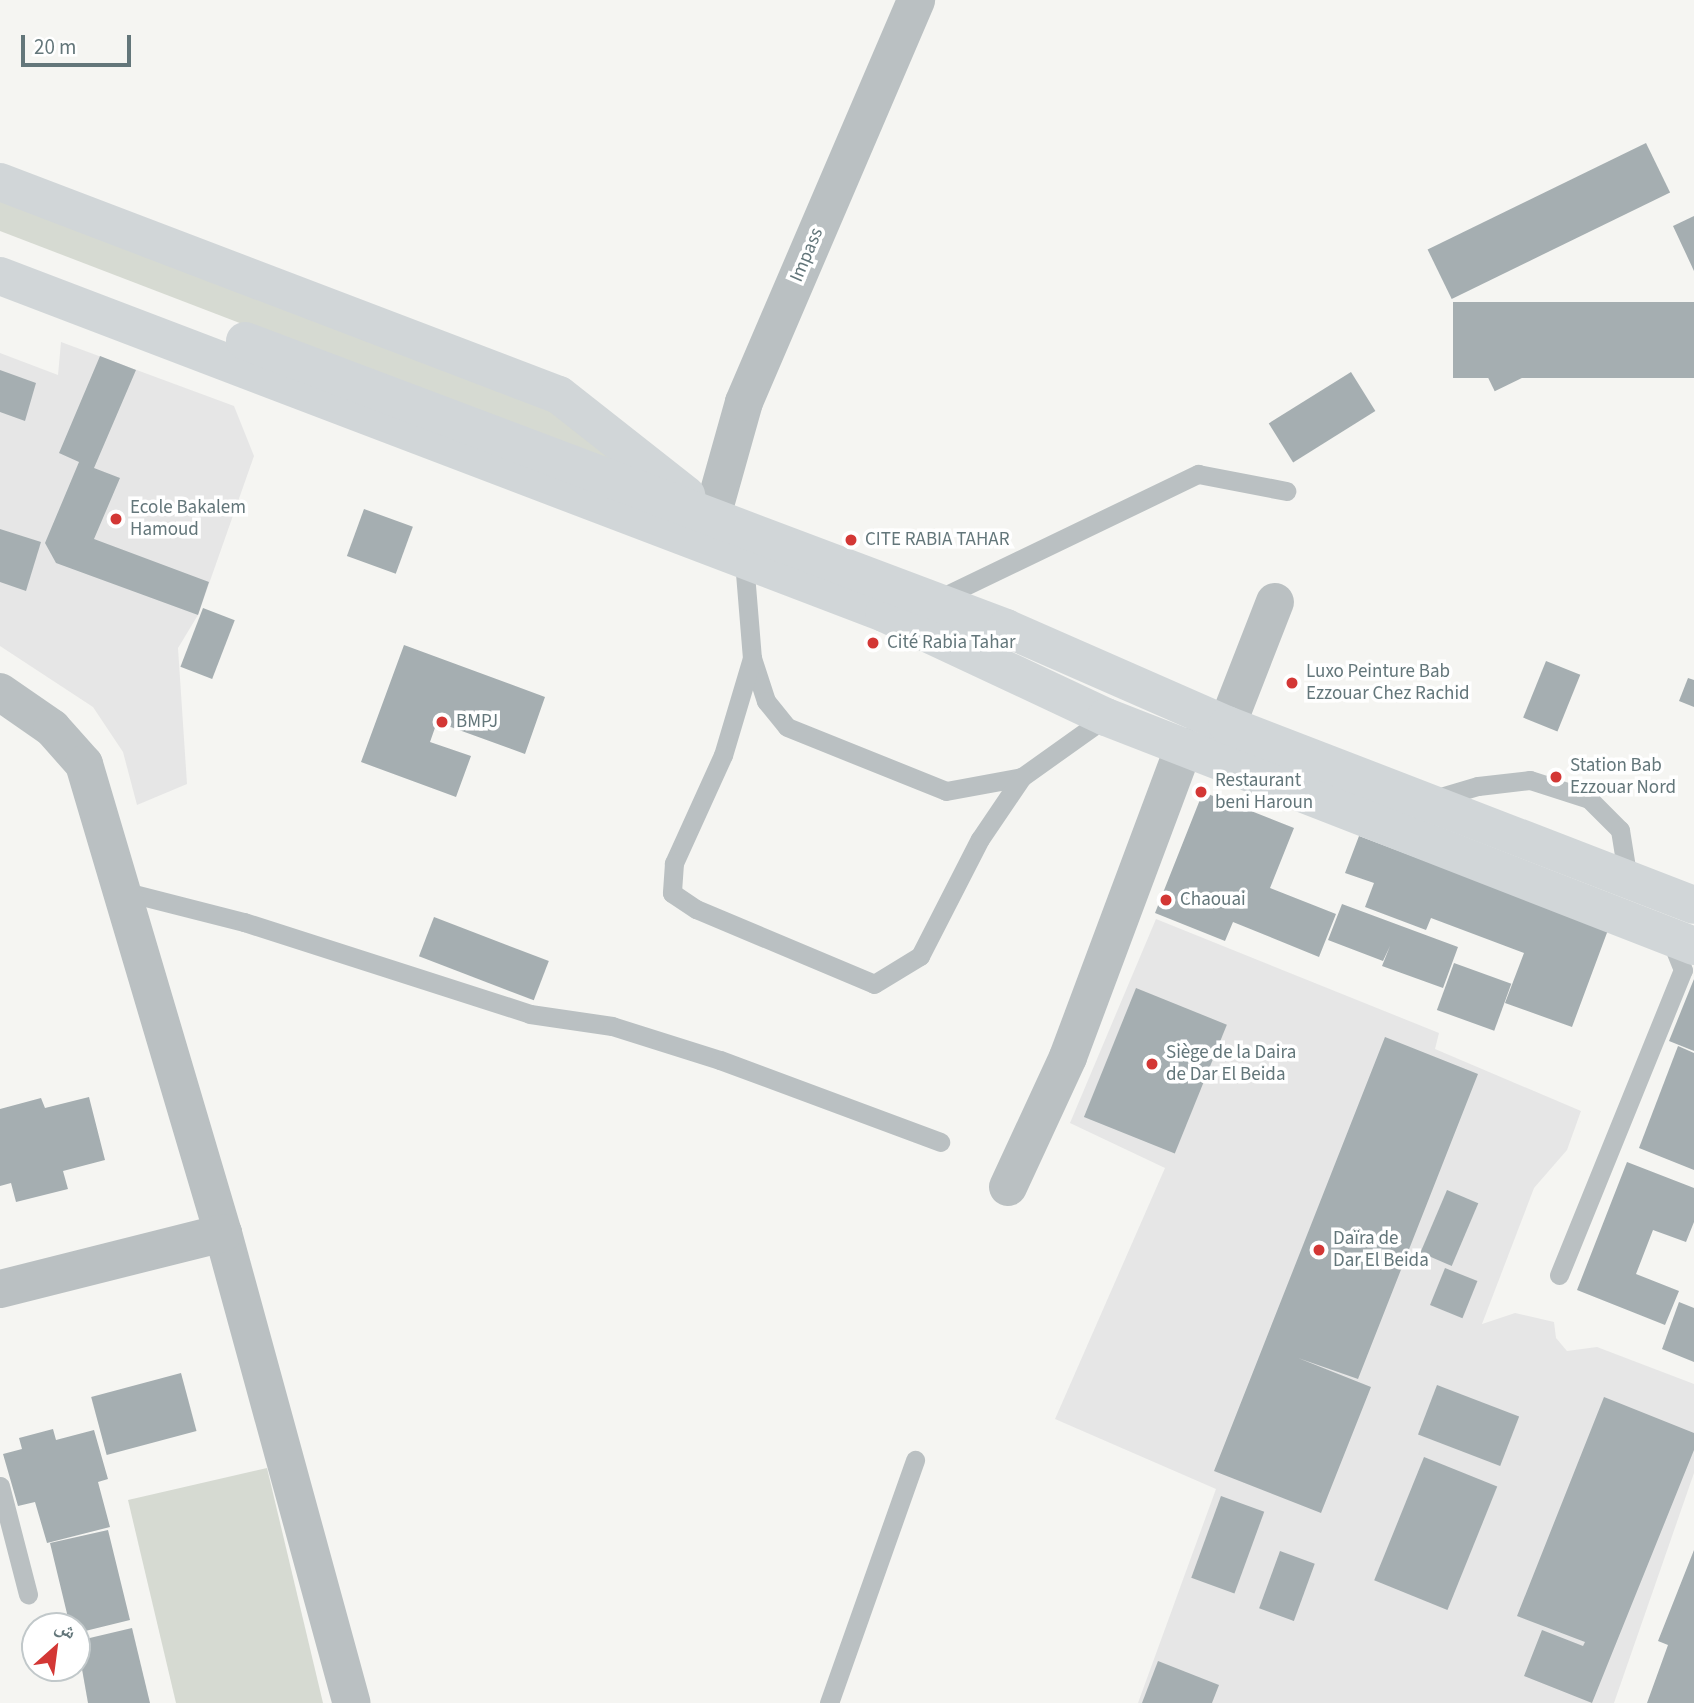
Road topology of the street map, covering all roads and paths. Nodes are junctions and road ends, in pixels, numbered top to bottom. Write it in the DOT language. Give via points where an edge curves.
graph roads {
  1 [pos="916,0"];
  2 [pos="0,183"];
  3 [pos="0,249"];
  4 [pos="0,276"];
  5 [pos="1286,491"];
  6 [pos="712,516"];
  7 [pos="744,561"];
  8 [pos="935,601"];
  9 [pos="1275,602"];
  10 [pos="752,658"];
  11 [pos="0,692"];
  12 [pos="1106,717"];
  13 [pos="1227,725"];
  14 [pos="1184,747"];
  15 [pos="1022,777"];
  16 [pos="1422,802"];
  17 [pos="1628,880"];
  18 [pos="126,892"];
  19 [pos="1691,898"];
  20 [pos="1682,941"];
  21 [pos="940,1142"];
  22 [pos="1008,1187"];
  23 [pos="223,1233"];
  24 [pos="1559,1275"];
  25 [pos="0,1290"];
  26 [pos="915,1460"];
  27 [pos="0,1486"];
  28 [pos="28,1594"];
  29 [pos="352,1703"];
  30 [pos="829,1703"];
  1 -- 6 [label="street, Impass" via="744,402"];
  2 -- 6 [label="highway" via="559,395"];
  3 -- 6 [label="highway"];
  4 -- 7 [label="highway"];
  5 -- 8 [label="lane" via="1198,474"];
  6 -- 8 [label="highway"];
  7 -- 10 [label="lane"];
  7 -- 12 [label="highway" via="884,613"];
  8 -- 13 [label="highway"];
  9 -- 13 [label="street"];
  10 -- 15 [label="lane" via="766,701 787,727 946,791"];
  10 -- 15 [label="lane" via="723,755 674,863 673,893 696,909 874,984 920,956 980,839"];
  11 -- 18 [label="street" via="52,728 84,764"];
  12 -- 14 [label="highway"];
  12 -- 15 [label="lane"];
  13 -- 16 [label="highway"];
  14 -- 20 [label="highway"];
  14 -- 22 [label="street" via="1068,1056"];
  16 -- 17 [label="highway"];
  16 -- 17 [label="lane" via="1479,786 1530,780 1589,799 1620,830"];
  17 -- 19 [label="highway"];
  18 -- 21 [label="lane" via="244,922 530,1014 636,1034"];
  18 -- 23 [label="street"];
  19 -- 20 [label="street"];
  20 -- 24 [label="lane" via="1683,970"];
  23 -- 25 [label="street"];
  23 -- 29 [label="street"];
  26 -- 30 [label="lane"];
  27 -- 28 [label="lane"];
}
